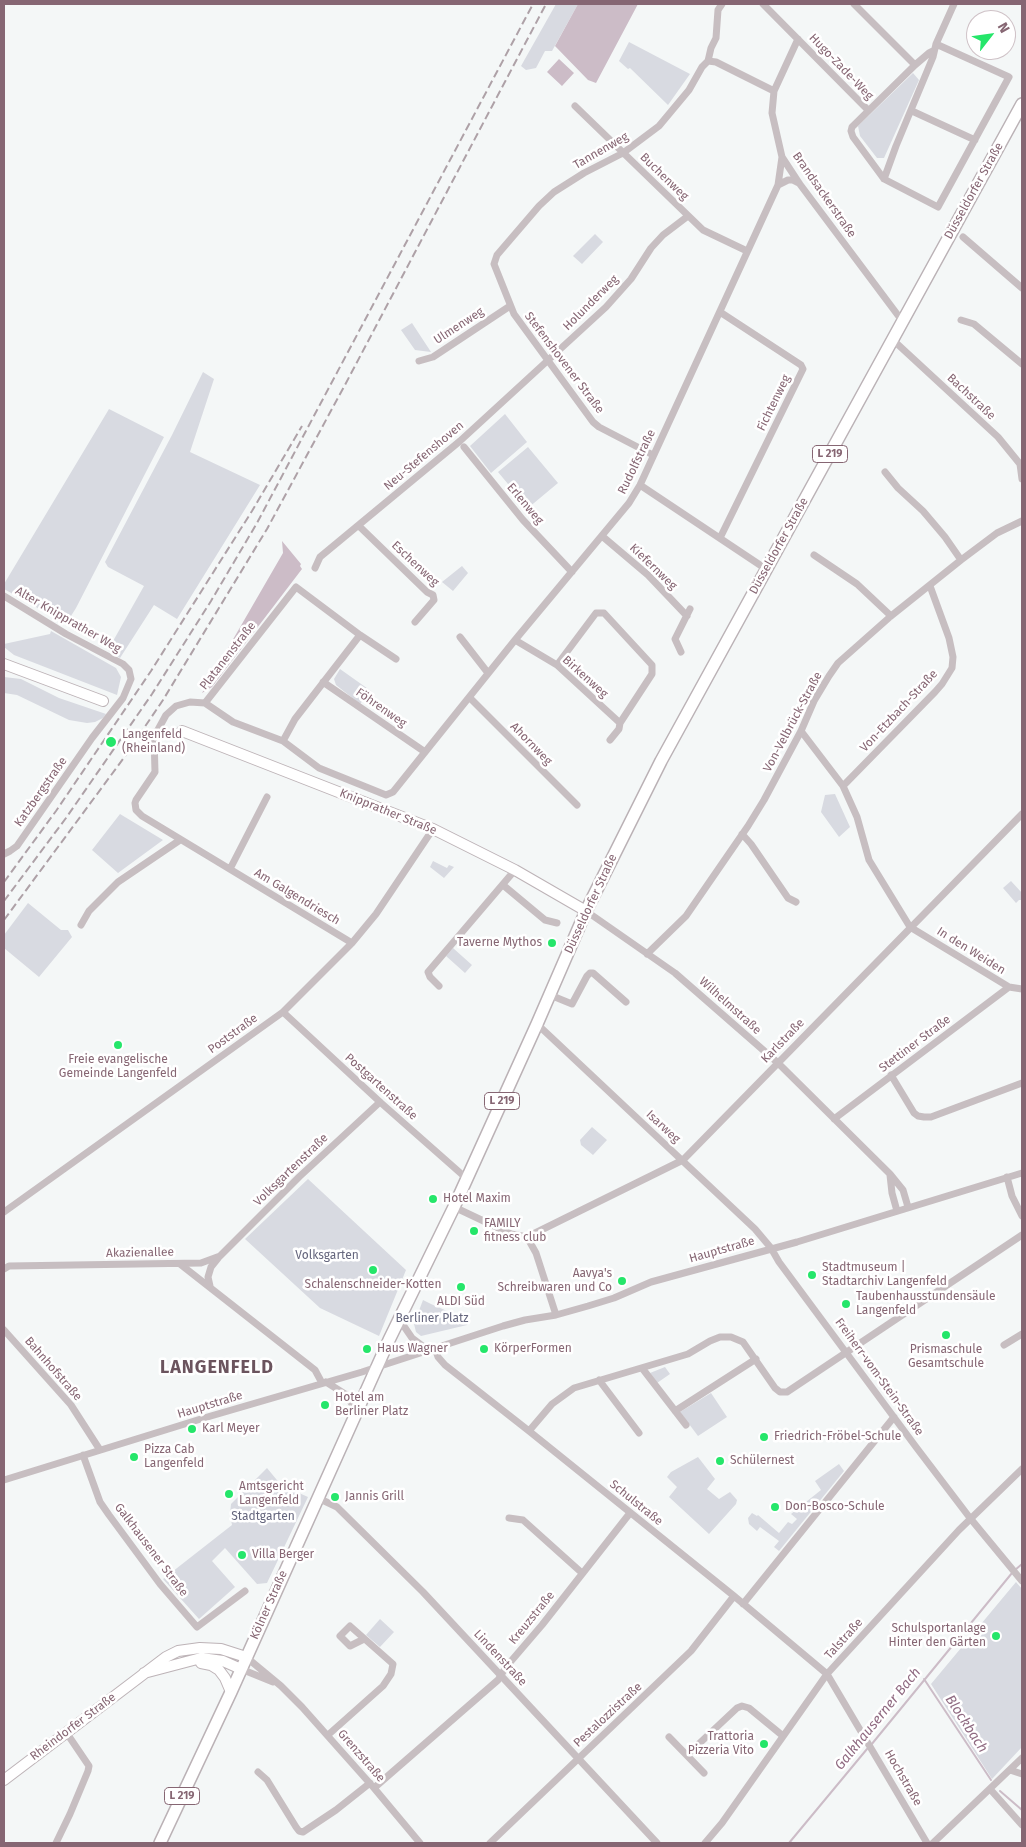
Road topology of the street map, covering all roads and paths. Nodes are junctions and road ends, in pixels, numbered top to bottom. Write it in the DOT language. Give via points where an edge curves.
graph roads {
  1 [pos="722,4"];
  2 [pos="763,4"];
  3 [pos="854,4"];
  4 [pos="954,4"];
  5 [pos="798,39"];
  6 [pos="935,48"];
  7 [pos="708,61"];
  8 [pos="915,65"];
  9 [pos="774,92"];
  10 [pos="1022,104"];
  11 [pos="575,106"];
  12 [pos="868,110"];
  13 [pos="912,111"];
  14 [pos="975,140"];
  15 [pos="624,153"];
  16 [pos="782,157"];
  17 [pos="884,179"];
  18 [pos="799,183"];
  19 [pos="778,185"];
  20 [pos="688,216"];
  21 [pos="963,237"];
  22 [pos="747,251"];
  23 [pos="497,254"];
  24 [pos="1022,288"];
  25 [pos="510,306"];
  26 [pos="720,312"];
  27 [pos="961,320"];
  28 [pos="903,322"];
  29 [pos="893,340"];
  30 [pos="419,361"];
  31 [pos="548,361"];
  32 [pos="1022,364"];
  33 [pos="464,447"];
  34 [pos="653,455"];
  35 [pos="1021,464"];
  36 [pos="885,472"];
  37 [pos="1022,479"];
  38 [pos="640,485"];
  39 [pos="1022,521"];
  40 [pos="359,526"];
  41 [pos="602,536"];
  42 [pos="720,538"];
  43 [pos="814,555"];
  44 [pos="961,560"];
  45 [pos="315,568"];
  46 [pos="766,569"];
  47 [pos="572,572"];
  48 [pos="930,586"];
  49 [pos="4,596"];
  50 [pos="892,616"];
  51 [pos="415,622"];
  52 [pos="360,635"];
  53 [pos="460,636"];
  54 [pos="515,640"];
  55 [pos="680,652"];
  56 [pos="396,659"];
  57 [pos="4,664"];
  58 [pos="557,665"];
  59 [pos="488,673"];
  60 [pos="323,682"];
  61 [pos="470,698"];
  62 [pos="103,701"];
  63 [pos="205,703"];
  64 [pos="458,713"];
  65 [pos="620,723"];
  66 [pos="182,731"];
  67 [pos="801,731"];
  68 [pos="92,738"];
  69 [pos="610,740"];
  70 [pos="283,741"];
  71 [pos="425,752"];
  72 [pos="843,786"];
  73 [pos="267,797"];
  74 [pos="577,805"];
  75 [pos="1022,814"];
  76 [pos="433,829"];
  77 [pos="742,834"];
  78 [pos="180,840"];
  79 [pos="4,854"];
  80 [pos="230,869"];
  81 [pos="515,870"];
  82 [pos="504,885"];
  83 [pos="796,902"];
  84 [pos="586,911"];
  85 [pos="557,923"];
  86 [pos="81,925"];
  87 [pos="910,926"];
  88 [pos="352,943"];
  89 [pos="647,954"];
  90 [pos="439,986"];
  91 [pos="1009,987"];
  92 [pos="1022,989"];
  93 [pos="550,995"];
  94 [pos="626,1002"];
  95 [pos="283,1012"];
  96 [pos="537,1024"];
  97 [pos="778,1063"];
  98 [pos="892,1075"];
  99 [pos="1022,1083"];
  100 [pos="380,1102"];
  101 [pos="834,1119"];
  102 [pos="683,1160"];
  103 [pos="1022,1173"];
  104 [pos="890,1174"];
  105 [pos="1006,1177"];
  106 [pos="466,1178"];
  107 [pos="454,1207"];
  108 [pos="908,1207"];
  109 [pos="897,1211"];
  110 [pos="4,1212"];
  111 [pos="1022,1216"];
  112 [pos="1022,1234"];
  113 [pos="527,1237"];
  114 [pos="771,1248"];
  115 [pos="220,1256"];
  116 [pos="180,1264"];
  117 [pos="4,1269"];
  118 [pos="210,1286"];
  119 [pos="556,1315"];
  120 [pos="399,1319"];
  121 [pos="4,1330"];
  122 [pos="1022,1334"];
  123 [pos="1004,1345"];
  124 [pos="431,1349"];
  125 [pos="846,1352"];
  126 [pos="756,1359"];
  127 [pos="377,1366"];
  128 [pos="642,1368"];
  129 [pos="599,1380"];
  130 [pos="324,1383"];
  131 [pos="357,1411"];
  132 [pos="675,1411"];
  133 [pos="894,1417"];
  134 [pos="686,1426"];
  135 [pos="529,1431"];
  136 [pos="639,1433"];
  137 [pos="100,1450"];
  138 [pos="83,1455"];
  139 [pos="1022,1469"];
  140 [pos="4,1480"];
  141 [pos="318,1498"];
  142 [pos="630,1513"];
  143 [pos="509,1518"];
  144 [pos="970,1518"];
  145 [pos="582,1573"];
  146 [pos="1020,1578"];
  147 [pos="245,1591"];
  148 [pos="734,1596"];
  149 [pos="743,1604"];
  150 [pos="364,1639"];
  151 [pos="246,1657"];
  152 [pos="191,1660"];
  153 [pos="241,1669"];
  154 [pos="143,1674"];
  155 [pos="827,1674"];
  156 [pos="500,1675"];
  157 [pos="281,1686"];
  158 [pos="230,1692"];
  159 [pos="66,1732"];
  160 [pos="328,1735"];
  161 [pos="783,1736"];
  162 [pos="669,1737"];
  163 [pos="687,1755"];
  164 [pos="1022,1758"];
  165 [pos="578,1759"];
  166 [pos="1010,1770"];
  167 [pos="258,1772"];
  168 [pos="704,1773"];
  169 [pos="1022,1774"];
  170 [pos="4,1780"];
  171 [pos="372,1786"];
  172 [pos="990,1789"];
  173 [pos="1022,1824"];
  174 [pos="56,1843"];
  175 [pos="160,1843"];
  176 [pos="420,1843"];
  177 [pos="490,1843"];
  178 [pos="657,1843"];
  179 [pos="705,1843"];
  180 [pos="928,1843"];
  181 [pos="933,1843"];
  1 -- 7 [label="street, Tannenweg"];
  2 -- 5 [label="street, Hugo-Zade-Weg"];
  3 -- 8 [label="street"];
  4 -- 6 [label="street, Hugo-Zade-Weg"];
  5 -- 9 [label="street, Brandsackerstraße"];
  5 -- 12 [label="street, Hugo-Zade-Weg"];
  6 -- 8 [label="street, Hugo-Zade-Weg"];
  6 -- 13 [label="street, Hugo-Zade-Weg"];
  6 -- 14 [label="street, Hugo-Zade-Weg" via="1008,77"];
  7 -- 9 [label="street"];
  7 -- 15 [label="street, Tannenweg" via="690,90 659,126"];
  8 -- 12 [label="street, Hugo-Zade-Weg"];
  9 -- 16 [label="street, Brandsackerstraße" via="772,113"];
  10 -- 28 [label="main road, Düsseldorfer Straße / L 219"];
  11 -- 15 [label="street, Buchenweg"];
  12 -- 17 [label="street, Hugo-Zade-Weg" via="851,131"];
  13 -- 14 [label="street"];
  13 -- 17 [label="street, Hugo-Zade-Weg"];
  14 -- 17 [label="street, Hugo-Zade-Weg" via="938,207"];
  15 -- 20 [label="street, Buchenweg"];
  15 -- 23 [label="street, Tannenweg" via="554,192"];
  16 -- 18 [label="street, Brandsackerstraße"];
  16 -- 19 [label="street, Rudolfstraße"];
  18 -- 19 [label="street" via="788,180"];
  18 -- 28 [label="street, Brandsackerstraße"];
  19 -- 22 [label="street, Rudolfstraße"];
  20 -- 22 [label="street, Buchenweg" via="703,230"];
  20 -- 31 [label="street, Holunderweg" via="662,235 631,279 606,307"];
  21 -- 24 [label="street"];
  22 -- 26 [label="street, Rudolfstraße"];
  23 -- 25 [label="street, Stefenshovener Straße" via="494,264"];
  25 -- 30 [label="street, Ulmenweg" via="433,356"];
  25 -- 31 [label="street, Stefenshovener Straße"];
  26 -- 34 [label="street, Rudolfstraße"];
  26 -- 42 [label="street, Fichtenweg" via="803,369"];
  27 -- 32 [label="street" via="974,324"];
  28 -- 29 [label="main road, Düsseldorfer Straße / L 219"];
  29 -- 35 [label="street, Bachstraße" via="998,437"];
  29 -- 46 [label="main road, Düsseldorfer Straße / L 219"];
  31 -- 34 [label="street, Stefenshovener Straße" via="599,427"];
  31 -- 40 [label="street, Neu-Stefenshoven"];
  33 -- 47 [label="street, Erlenweg"];
  34 -- 38 [label="street, Rudolfstraße"];
  35 -- 37 [label="street, Bachstraße"];
  36 -- 44 [label="street" via="945,537"];
  38 -- 41 [label="street, Rudolfstraße"];
  38 -- 42 [label="street"];
  39 -- 44 [label="street, Von-Velbrück-Straße" via="997,533"];
  40 -- 45 [label="street, Neu-Stefenshoven" via="320,557"];
  40 -- 51 [label="street, Eschenweg" via="433,595 434,600"];
  41 -- 47 [label="street, Rudolfstraße"];
  41 -- 55 [label="street, Kiefernweg" via="688,613 676,639"];
  42 -- 46 [label="street"];
  43 -- 50 [label="street" via="857,584"];
  44 -- 48 [label="street, Von-Velbrück-Straße"];
  46 -- 84 [label="main road, Düsseldorfer Straße / L 219" via="661,761"];
  47 -- 54 [label="street, Rudolfstraße"];
  48 -- 50 [label="street, Von-Velbrück-Straße"];
  48 -- 72 [label="street, Von-Etzbach-Straße" via="949,638 952,668 942,684"];
  49 -- 68 [label="street, Alter Knipprather Weg" via="129,670 131,679 123,698"];
  50 -- 67 [label="street, Von-Velbrück-Straße" via="840,662 814,701"];
  52 -- 56 [label="street"];
  52 -- 60 [label="street"];
  52 -- 63 [label="street, Platanenstraße" via="296,587"];
  53 -- 59 [label="street"];
  54 -- 58 [label="street, Birkenweg"];
  54 -- 59 [label="street, Rudolfstraße"];
  57 -- 62 [label="main road"];
  58 -- 65 [label="street, Birkenweg"];
  58 -- 65 [label="street" via="596,613 604,613 652,665 652,674"];
  59 -- 61 [label="street, Rudolfstraße"];
  60 -- 70 [label="street"];
  60 -- 71 [label="street, Föhrenweg"];
  61 -- 64 [label="street, Rudolfstraße"];
  61 -- 74 [label="street, Ahornweg"];
  63 -- 70 [label="street, Platanenstraße" via="233,722"];
  63 -- 78 [label="street, Am Galgendriesch" via="190,702 176,706 166,715 154,737 155,772 135,803 138,814"];
  64 -- 71 [label="street, Platanenstraße"];
  65 -- 69 [label="street"];
  66 -- 76 [label="main road, Knipprather Straße"];
  67 -- 72 [label="street"];
  67 -- 77 [label="street, Von-Velbrück-Straße"];
  68 -- 79 [label="street, Katzbergstraße" via="17,846"];
  70 -- 71 [label="street, Platanenstraße" via="319,768 386,795 394,792"];
  72 -- 87 [label="street" via="857,817 869,860"];
  73 -- 80 [label="street"];
  75 -- 87 [label="street, Karlstraße"];
  76 -- 81 [label="main road, Knipprather Straße"];
  76 -- 88 [label="street, Poststraße" via="376,914"];
  77 -- 83 [label="street" via="788,898"];
  77 -- 89 [label="street, Von-Velbrück-Straße" via="686,916"];
  78 -- 80 [label="street, Am Galgendriesch"];
  78 -- 86 [label="street" via="118,882 89,911"];
  80 -- 88 [label="street, Am Galgendriesch"];
  81 -- 82 [label="street"];
  81 -- 84 [label="main road, Knipprather Straße"];
  82 -- 85 [label="street" via="545,920"];
  82 -- 90 [label="street" via="428,972"];
  84 -- 89 [label="street, Wilhelmstraße"];
  84 -- 93 [label="main road, Düsseldorfer Straße / L 219"];
  87 -- 91 [label="street, In den Weiden"];
  87 -- 97 [label="street, Karlstraße"];
  88 -- 95 [label="street, Poststraße"];
  89 -- 97 [label="street, Wilhelmstraße" via="675,973"];
  91 -- 92 [label="street, In den Weiden"];
  91 -- 98 [label="street, Stettiner Straße"];
  93 -- 94 [label="street" via="572,1004 590,973 594,973"];
  93 -- 96 [label="main road, Düsseldorfer Straße / L 219"];
  95 -- 100 [label="street, Postgartenstraße"];
  95 -- 110 [label="street, Poststraße"];
  96 -- 102 [label="street, Isarweg"];
  96 -- 106 [label="main road, Düsseldorfer Straße / L 219"];
  97 -- 101 [label="street, Wilhelmstraße"];
  97 -- 102 [label="street, Karlstraße"];
  98 -- 99 [label="street" via="914,1113 924,1117"];
  98 -- 101 [label="street, Stettiner Straße"];
  100 -- 106 [label="street, Postgartenstraße"];
  100 -- 115 [label="street, Volksgartenstraße"];
  101 -- 104 [label="street, Wilhelmstraße"];
  102 -- 113 [label="street, Karlstraße"];
  102 -- 114 [label="street, Isarweg"];
  103 -- 105 [label="street, Hauptstraße"];
  104 -- 108 [label="street, Wilhelmstraße" via="902,1190"];
  104 -- 109 [label="street"];
  105 -- 108 [label="street, Hauptstraße"];
  105 -- 111 [label="street"];
  106 -- 107 [label="main road, Düsseldorfer Straße / L 219"];
  107 -- 113 [label="street" via="511,1234"];
  107 -- 120 [label="main road, Düsseldorfer Straße / L 219"];
  108 -- 109 [label="street, Hauptstraße"];
  109 -- 114 [label="street, Hauptstraße"];
  112 -- 125 [label="street"];
  113 -- 119 [label="street" via="536,1253"];
  114 -- 119 [label="street, Hauptstraße" via="651,1282 614,1298"];
  114 -- 125 [label="street, Freiherr-vom-Stein-Straße"];
  115 -- 116 [label="street, Volksgartenstraße" via="202,1263"];
  115 -- 118 [label="street, Volksgartenstraße" via="211,1267"];
  116 -- 117 [label="street, Akazienallee" via="9,1266"];
  116 -- 118 [label="street, Akazienallee"];
  118 -- 130 [label="street, Akazienallee" via="315,1370"];
  119 -- 124 [label="street, Hauptstraße" via="519,1322"];
  120 -- 124 [label="street" via="412,1338"];
  120 -- 127 [label="main road, Düsseldorfer Straße / L 219"];
  121 -- 137 [label="street, Bahnhofstraße" via="71,1405"];
  122 -- 123 [label="street"];
  124 -- 127 [label="street, Hauptstraße"];
  124 -- 135 [label="street, Schulstraße" via="445,1365"];
  125 -- 126 [label="street" via="787,1392 776,1388"];
  125 -- 133 [label="street, Freiherr-vom-Stein-Straße"];
  126 -- 128 [label="street" via="743,1342 725,1337 710,1341 688,1354"];
  126 -- 132 [label="street"];
  127 -- 130 [label="street, Hauptstraße"];
  127 -- 131 [label="main road, Kölner Straße / L 219"];
  128 -- 129 [label="street"];
  128 -- 132 [label="street"];
  129 -- 135 [label="street" via="568,1391"];
  129 -- 136 [label="street"];
  130 -- 131 [label="street" via="345,1394"];
  130 -- 137 [label="street, Hauptstraße"];
  131 -- 141 [label="main road, Kölner Straße / L 219"];
  132 -- 134 [label="street"];
  133 -- 144 [label="street, Freiherr-vom-Stein-Straße"];
  133 -- 149 [label="street"];
  135 -- 142 [label="street, Schulstraße"];
  137 -- 138 [label="street, Hauptstraße"];
  138 -- 140 [label="street, Hauptstraße"];
  138 -- 147 [label="street, Galkhausener Straße" via="100,1502 160,1584 198,1627"];
  139 -- 144 [label="street, Talstraße"];
  141 -- 151 [label="main road, Kölner Straße / L 219"];
  141 -- 156 [label="street, Lindenstraße" via="337,1507 423,1592"];
  142 -- 145 [label="street, Kreuzstraße"];
  142 -- 148 [label="street, Schulstraße"];
  143 -- 145 [label="street" via="523,1520"];
  144 -- 146 [label="street, Freiherr-vom-Stein-Straße"];
  144 -- 155 [label="street, Talstraße"];
  145 -- 156 [label="street, Kreuzstraße"];
  148 -- 149 [label="street, Schulstraße"];
  148 -- 165 [label="street, Pestalozzistraße" via="691,1651"];
  149 -- 155 [label="street, Schulstraße"];
  150 -- 160 [label="street" via="393,1664 391,1674 384,1686"];
  151 -- 153 [label="main road, Kölner Straße / L 219"];
  151 -- 154 [label="main road, Rheindorfer Straße" via="221,1649 178,1651"];
  151 -- 157 [label="street, Grenzstraße"];
  152 -- 153 [label="main road, Rheindorfer Straße" via="214,1659"];
  152 -- 154 [label="main road, Rheindorfer Straße"];
  152 -- 158 [label="main road" via="219,1670"];
  153 -- 157 [label="street, Grenzstraße"];
  153 -- 158 [label="main road, Kölner Straße / L 219"];
  154 -- 159 [label="main road, Rheindorfer Straße"];
  155 -- 161 [label="street, Talstraße"];
  155 -- 180 [label="street, Hochstraße"];
  156 -- 165 [label="street, Lindenstraße"];
  156 -- 171 [label="street, Kreuzstraße"];
  157 -- 160 [label="street, Grenzstraße"];
  158 -- 175 [label="main road, Kölner Straße / L 219"];
  159 -- 170 [label="main road, Rheindorfer Straße"];
  159 -- 174 [label="street" via="89,1766"];
  160 -- 171 [label="street, Grenzstraße"];
  161 -- 163 [label="street" via="749,1708 742,1706"];
  161 -- 179 [label="street, Talstraße"];
  162 -- 163 [label="street"];
  163 -- 168 [label="street"];
  164 -- 166 [label="street"];
  165 -- 177 [label="street, Pestalozzistraße"];
  165 -- 178 [label="street, Lindenstraße"];
  166 -- 169 [label="street"];
  166 -- 172 [label="street"];
  167 -- 171 [label="street, Kreuzstraße" via="267,1780 296,1827 303,1832"];
  171 -- 176 [label="street, Grenzstraße"];
  172 -- 173 [label="street"];
  172 -- 181 [label="street"];
}
